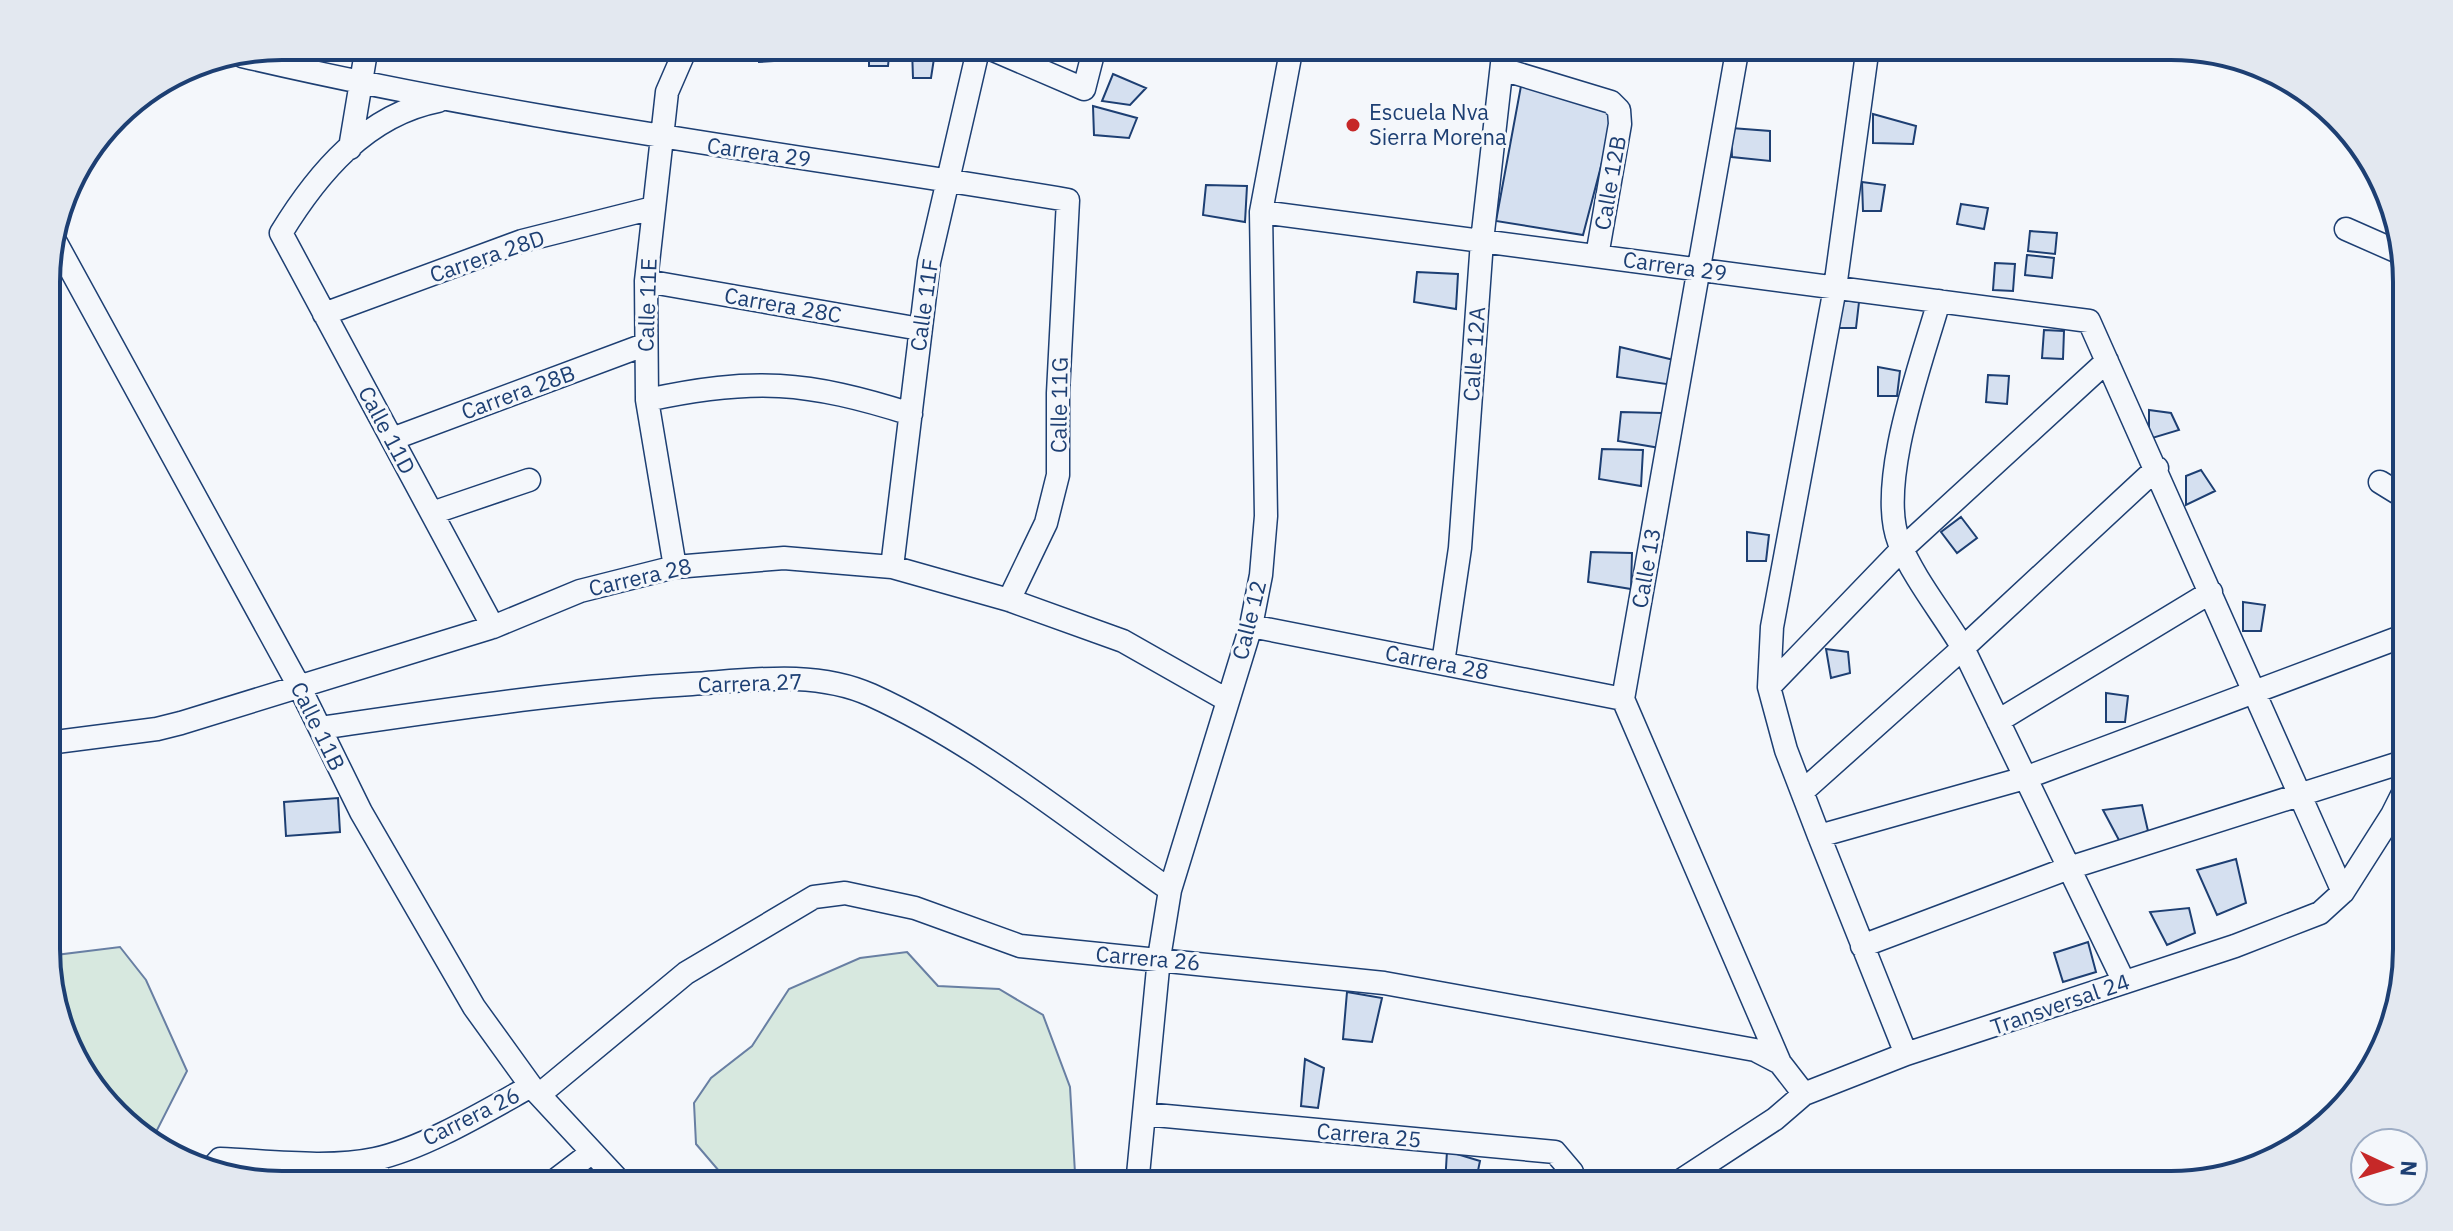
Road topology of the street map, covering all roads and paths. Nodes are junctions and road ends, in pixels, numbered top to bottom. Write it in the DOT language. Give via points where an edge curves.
graph roads {
  1 [pos="364,60"];
  2 [pos="681,60"];
  3 [pos="979,60"];
  4 [pos="1015,60"];
  5 [pos="1091,60"];
  6 [pos="1289,60"];
  7 [pos="1503,60"];
  8 [pos="1736,60"];
  9 [pos="1866,60"];
  10 [pos="262,61"];
  11 [pos="1502,69"];
  12 [pos="359,84"];
  13 [pos="451,99"];
  14 [pos="661,138"];
  15 [pos="350,148"];
  16 [pos="949,180"];
  17 [pos="1068,200"];
  18 [pos="653,208"];
  19 [pos="1261,212"];
  20 [pos="2346,229"];
  21 [pos="281,233"];
  22 [pos="1482,241"];
  23 [pos="2390,248"];
  24 [pos="62,254"];
  25 [pos="1597,256"];
  26 [pos="1700,270"];
  27 [pos="646,281"];
  28 [pos="1835,288"];
  29 [pos="1939,301"];
  30 [pos="324,314"];
  31 [pos="920,329"];
  32 [pos="644,345"];
  33 [pos="2107,361"];
  34 [pos="647,400"];
  35 [pos="911,414"];
  36 [pos="392,439"];
  37 [pos="2157,468"];
  38 [pos="529,480"];
  39 [pos="2380,482"];
  40 [pos="2393,490"];
  41 [pos="432,513"];
  42 [pos="1903,548"];
  43 [pos="675,567"];
  44 [pos="892,567"];
  45 [pos="2211,592"];
  46 [pos="1009,600"];
  47 [pos="1251,626"];
  48 [pos="493,627"];
  49 [pos="2393,640"];
  50 [pos="1963,648"];
  51 [pos="1443,663"];
  52 [pos="1769,687"];
  53 [pos="300,688"];
  54 [pos="2255,694"];
  55 [pos="1623,699"];
  56 [pos="1227,700"];
  57 [pos="1998,721"];
  58 [pos="320,728"];
  59 [pos="60,741"];
  60 [pos="2393,765"];
  61 [pos="2025,778"];
  62 [pos="1802,792"];
  63 [pos="2299,796"];
  64 [pos="2393,813"];
  65 [pos="1819,836"];
  66 [pos="2069,868"];
  67 [pos="1170,890"];
  68 [pos="2343,892"];
  69 [pos="1862,946"];
  70 [pos="1159,958"];
  71 [pos="2124,982"];
  72 [pos="1906,1054"];
  73 [pos="1780,1063"];
  74 [pos="535,1090"];
  75 [pos="1804,1094"];
  76 [pos="1144,1114"];
  77 [pos="591,1153"];
  78 [pos="375,1159"];
  79 [pos="227,1163"];
  80 [pos="377,1171"];
  81 [pos="567,1171"];
  82 [pos="609,1171"];
  83 [pos="1138,1171"];
  84 [pos="1571,1171"];
  85 [pos="1695,1171"];
  1 -- 12 [label="street"];
  2 -- 14 [label="street, Calle 11E" via="667,92"];
  3 -- 16 [label="street, Calle 11F"];
  4 -- 5 [label="street" via="1084,89"];
  6 -- 19 [label="street, Calle 12"];
  7 -- 11 [label="street, Calle 12A"];
  8 -- 26 [label="street, Calle 13"];
  9 -- 28 [label="street"];
  10 -- 12 [label="street, Carrera 29"];
  11 -- 22 [label="street, Calle 12A"];
  11 -- 25 [label="street, Calle 12B" via="1611,102 1619,110"];
  12 -- 13 [label="street, Carrera 29"];
  12 -- 15 [label="street"];
  13 -- 14 [label="street, Carrera 29"];
  13 -- 15 [label="street, Carrera 29" via="390,115"];
  14 -- 16 [label="street, Carrera 29"];
  14 -- 18 [label="street, Calle 11E"];
  15 -- 21 [label="street, Carrera 29" via="312,183"];
  16 -- 17 [label="street, Carrera 29"];
  16 -- 31 [label="street, Calle 11F"];
  17 -- 46 [label="street, Calle 11G" via="1058,475 1046,523"];
  18 -- 27 [label="street, Calle 11E"];
  18 -- 30 [label="street, Carrera 28D" via="522,241"];
  19 -- 22 [label="street, Carrera 29"];
  19 -- 47 [label="street, Calle 12" via="1266,516"];
  20 -- 23 [label="street"];
  21 -- 30 [label="street, Calle 11D"];
  22 -- 25 [label="street, Carrera 29"];
  22 -- 51 [label="street, Calle 12A" via="1460,548"];
  24 -- 53 [label="street, Calle 11B"];
  25 -- 26 [label="street, Carrera 29"];
  26 -- 28 [label="street, Carrera 29"];
  26 -- 55 [label="street, Calle 13"];
  27 -- 31 [label="street, Carrera 28C"];
  27 -- 32 [label="street, Calle 11E"];
  28 -- 29 [label="street, Carrera 29"];
  28 -- 52 [label="street" via="1772,627"];
  29 -- 33 [label="street, Carrera 29" via="2089,321"];
  29 -- 42 [label="street" via="1902,431 1894,492"];
  30 -- 36 [label="street, Calle 11D"];
  31 -- 35 [label="street, Calle 11F"];
  32 -- 34 [label="street, Calle 11E"];
  32 -- 36 [label="street, Carrera 28B"];
  33 -- 37 [label="street"];
  33 -- 42 [label="street"];
  34 -- 35 [label="street" via="713,386 780,384 847,393"];
  34 -- 43 [label="street, Calle 11E"];
  35 -- 44 [label="street, Calle 11F"];
  36 -- 41 [label="street, Calle 11D"];
  37 -- 45 [label="street"];
  37 -- 50 [label="street"];
  38 -- 41 [label="street"];
  39 -- 40 [label="street"];
  41 -- 48 [label="street, Calle 11D"];
  42 -- 50 [label="street"];
  42 -- 52 [label="street"];
  43 -- 44 [label="street, Carrera 28" via="784,558"];
  43 -- 48 [label="street, Carrera 28" via="580,591"];
  44 -- 46 [label="street, Carrera 28"];
  45 -- 54 [label="street"];
  45 -- 57 [label="street"];
  46 -- 56 [label="street, Carrera 28" via="1123,641"];
  47 -- 51 [label="street, Carrera 28"];
  47 -- 56 [label="street, Calle 12"];
  48 -- 53 [label="street, Carrera 28"];
  49 -- 54 [label="street"];
  50 -- 57 [label="street"];
  50 -- 62 [label="street"];
  51 -- 55 [label="street, Carrera 28"];
  52 -- 62 [label="street"];
  53 -- 58 [label="street, Calle 11B"];
  53 -- 59 [label="street, Carrera 28" via="157,729"];
  54 -- 61 [label="street"];
  54 -- 63 [label="street"];
  55 -- 73 [label="street"];
  56 -- 67 [label="street, Calle 12"];
  57 -- 61 [label="street"];
  58 -- 67 [label="street, Carrera 27" via="579,691 822,681 870,694 971,750"];
  58 -- 74 [label="street, Calle 11B" via="361,812 474,1007"];
  60 -- 63 [label="street"];
  61 -- 65 [label="street"];
  61 -- 66 [label="street"];
  62 -- 65 [label="street"];
  63 -- 66 [label="street"];
  63 -- 68 [label="street"];
  64 -- 68 [label="street, Transversal 24"];
  65 -- 69 [label="street"];
  66 -- 69 [label="street"];
  66 -- 71 [label="street"];
  67 -- 70 [label="street, Calle 12"];
  68 -- 71 [label="street, Transversal 24" via="2320,913"];
  69 -- 72 [label="street"];
  70 -- 73 [label="street, Carrera 26" via="1384,983 1746,1048"];
  70 -- 74 [label="street, Carrera 26" via="1020,946 915,908 845,893 814,897 686,973"];
  70 -- 76 [label="street, Calle 12"];
  71 -- 72 [label="street, Transversal 24"];
  72 -- 75 [label="street, Transversal 24"];
  73 -- 75 [label="street, Carrera 26"];
  74 -- 77 [label="street, Calle 11B"];
  74 -- 78 [label="street, Carrera 26"];
  75 -- 85 [label="street, Transversal 24"];
  76 -- 83 [label="street, Calle 12"];
  76 -- 84 [label="street, Carrera 25" via="1555,1152"];
  77 -- 81 [label="street"];
  77 -- 82 [label="street, Calle 11B"];
  78 -- 79 [label="street, Carrera 26"];
  78 -- 80 [label="street"];
}
